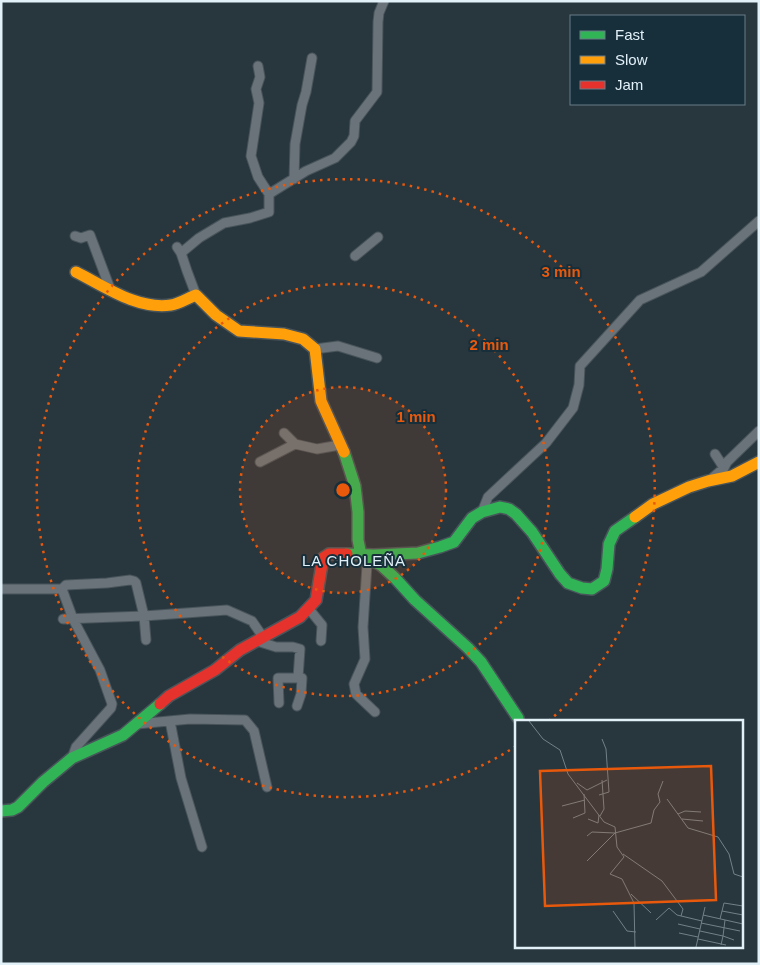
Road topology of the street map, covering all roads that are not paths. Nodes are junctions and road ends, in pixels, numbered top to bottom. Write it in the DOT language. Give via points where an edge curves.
graph roads {
  1 [pos="384,1"];
  2 [pos="312,58"];
  3 [pos="258,66"];
  4 [pos="294,178"];
  5 [pos="269,194"];
  6 [pos="759,221"];
  7 [pos="75,236"];
  8 [pos="378,237"];
  9 [pos="355,256"];
  10 [pos="76,272"];
  11 [pos="111,290"];
  12 [pos="196,295"];
  13 [pos="315,349"];
  14 [pos="377,358"];
  15 [pos="759,431"];
  16 [pos="284,433"];
  17 [pos="295,444"];
  18 [pos="340,445"];
  19 [pos="715,454"];
  20 [pos="260,462"];
  21 [pos="759,462"];
  22 [pos="724,468"];
  23 [pos="708,481"];
  24 [pos="482,512"];
  25 [pos="361,555"];
  26 [pos="62,589"];
  27 [pos="1,590"];
  28 [pos="309,608"];
  29 [pos="144,616"];
  30 [pos="73,618"];
  31 [pos="62,619"];
  32 [pos="260,639"];
  33 [pos="146,640"];
  34 [pos="321,640"];
  35 [pos="298,678"];
  36 [pos="279,703"];
  37 [pos="297,706"];
  38 [pos="375,712"];
  39 [pos="518,718"];
  40 [pos="170,721"];
  41 [pos="137,724"];
  42 [pos="72,758"];
  43 [pos="268,787"];
  44 [pos="1,812"];
  45 [pos="202,847"];
  1 -- 4 [label="street" via="378,22 377,92 354,121 351,142 335,158"];
  2 -- 4 [label="street" via="295,144"];
  3 -- 5 [label="street" via="260,77 256,89 259,103 251,156 258,177"];
  4 -- 5 [label="street"];
  5 -- 12 [label="street" via="269,212 224,223 179,250"];
  6 -- 24 [label="street" via="701,272 640,300 580,366 573,408 546,442 488,498"];
  7 -- 11 [label="street" via="90,235"];
  8 -- 9 [label="street"];
  10 -- 11 [label="street"];
  11 -- 12 [label="street" via="149,305 171,305"];
  12 -- 13 [label="street" via="239,331 284,334 303,339"];
  13 -- 14 [label="street" via="338,346"];
  13 -- 18 [label="street" via="321,401"];
  15 -- 22 [label="street"];
  16 -- 17 [label="street"];
  17 -- 18 [label="street" via="317,449"];
  17 -- 20 [label="street"];
  18 -- 25 [label="street" via="356,486"];
  19 -- 22 [label="street"];
  21 -- 23 [label="street" via="732,476"];
  22 -- 23 [label="street"];
  23 -- 24 [label="street" via="653,504 615,531 609,544 604,581 592,589 568,584 532,532 509,509 500,507"];
  24 -- 25 [label="street" via="472,518 454,542 440,547 418,552"];
  25 -- 28 [label="street" via="329,554 324,558 316,600"];
  25 -- 38 [label="street" via="367,565 363,628 366,658 354,684 356,694"];
  25 -- 39 [label="street" via="395,578 468,648"];
  26 -- 27 [label="street"];
  26 -- 29 [label="street" via="66,585 134,580"];
  26 -- 30 [label="street"];
  28 -- 32 [label="street" via="300,617"];
  28 -- 34 [label="street" via="322,625"];
  29 -- 30 [label="street"];
  29 -- 32 [label="street" via="227,610 252,621"];
  29 -- 33 [label="street"];
  30 -- 31 [label="street"];
  30 -- 42 [label="street" via="100,670 112,704 76,747"];
  32 -- 35 [label="street" via="276,646 300,649"];
  32 -- 41 [label="street" via="169,696"];
  35 -- 36 [label="street" via="278,678"];
  35 -- 37 [label="street" via="302,678 302,694"];
  40 -- 41 [label="street"];
  40 -- 43 [label="street" via="245,720 254,731"];
  40 -- 45 [label="street" via="181,778"];
  41 -- 42 [label="street" via="123,735"];
  42 -- 44 [label="street" via="18,807"];
}
